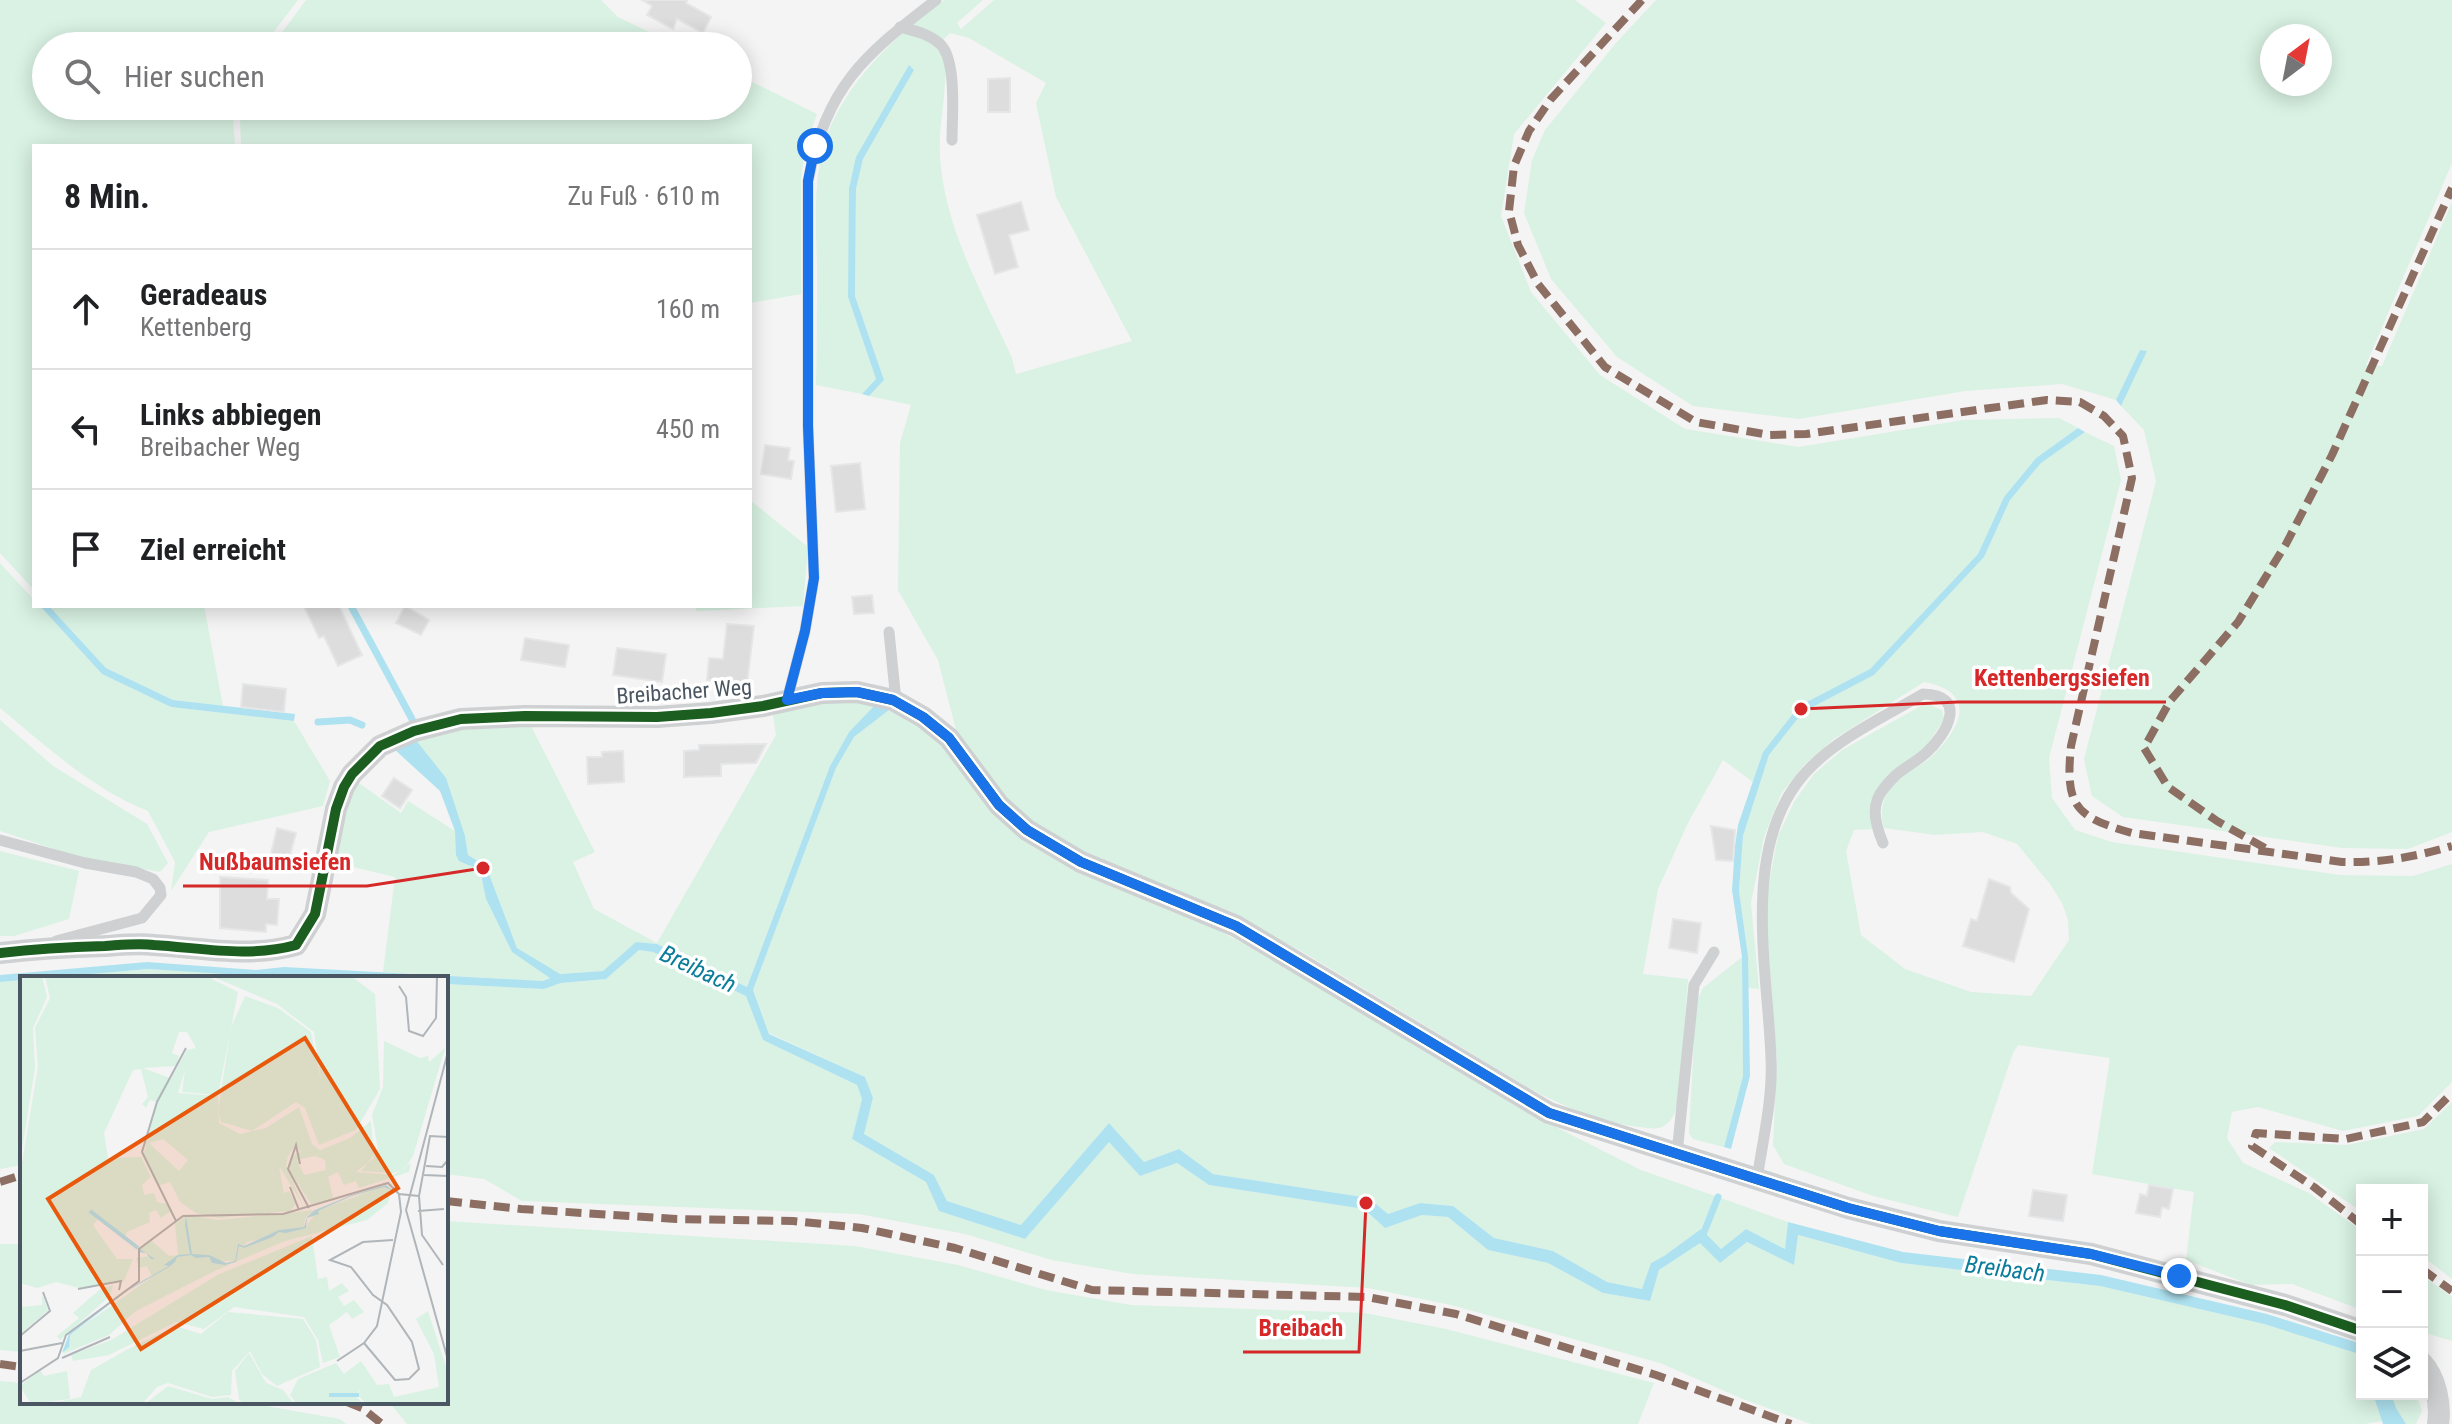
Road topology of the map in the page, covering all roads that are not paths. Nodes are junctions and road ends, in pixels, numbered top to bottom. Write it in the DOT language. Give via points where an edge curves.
graph roads {
  1 [pos="936,0"];
  2 [pos="900,27"];
  3 [pos="952,140"];
  4 [pos="889,632"];
  5 [pos="787,700"];
  6 [pos="893,700"];
  7 [pos="0,840"];
  8 [pos="1883,843"];
  9 [pos="33,949"];
  10 [pos="1714,952"];
  11 [pos="0,953"];
  12 [pos="1677,1154"];
  13 [pos="1757,1179"];
  14 [pos="2356,1329"];
  15 [pos="2428,1369"];
  16 [pos="2438,1424"];
  1 -- 2 [label="lane"];
  2 -- 3 [label="lane" via="923,32 943,47 952,74"];
  2 -- 5 [label="lane" via="844,83 820,132 808,181 814,578"];
  4 -- 6 [label="lane"];
  5 -- 6 [label="street, Breibacher Weg" via="857,692"];
  5 -- 9 [label="street, Breibacher Weg" via="657,717 461,719 414,731 380,746 344,787 315,914 296,945 247,952 151,944"];
  6 -- 12 [label="street, Breibacher Weg" via="949,738 999,805 1027,830 1081,862 1236,926 1549,1113"];
  7 -- 9 [label="lane" via="136,872 160,888 161,895 142,918"];
  8 -- 13 [label="lane" via="1877,801 1894,777 1928,752 1951,720 1947,701 1936,694 1923,694 1839,744 1807,771 1777,821 1762,886 1772,1061"];
  9 -- 11 [label="street, Breibacher Weg"];
  10 -- 12 [label="lane" via="1694,985"];
  12 -- 13 [label="street, Breibacher Weg"];
  13 -- 14 [label="street, Breibacher Weg" via="1939,1231 2106,1258"];
  15 -- 16 [label="street" via="2440,1409"];
}
